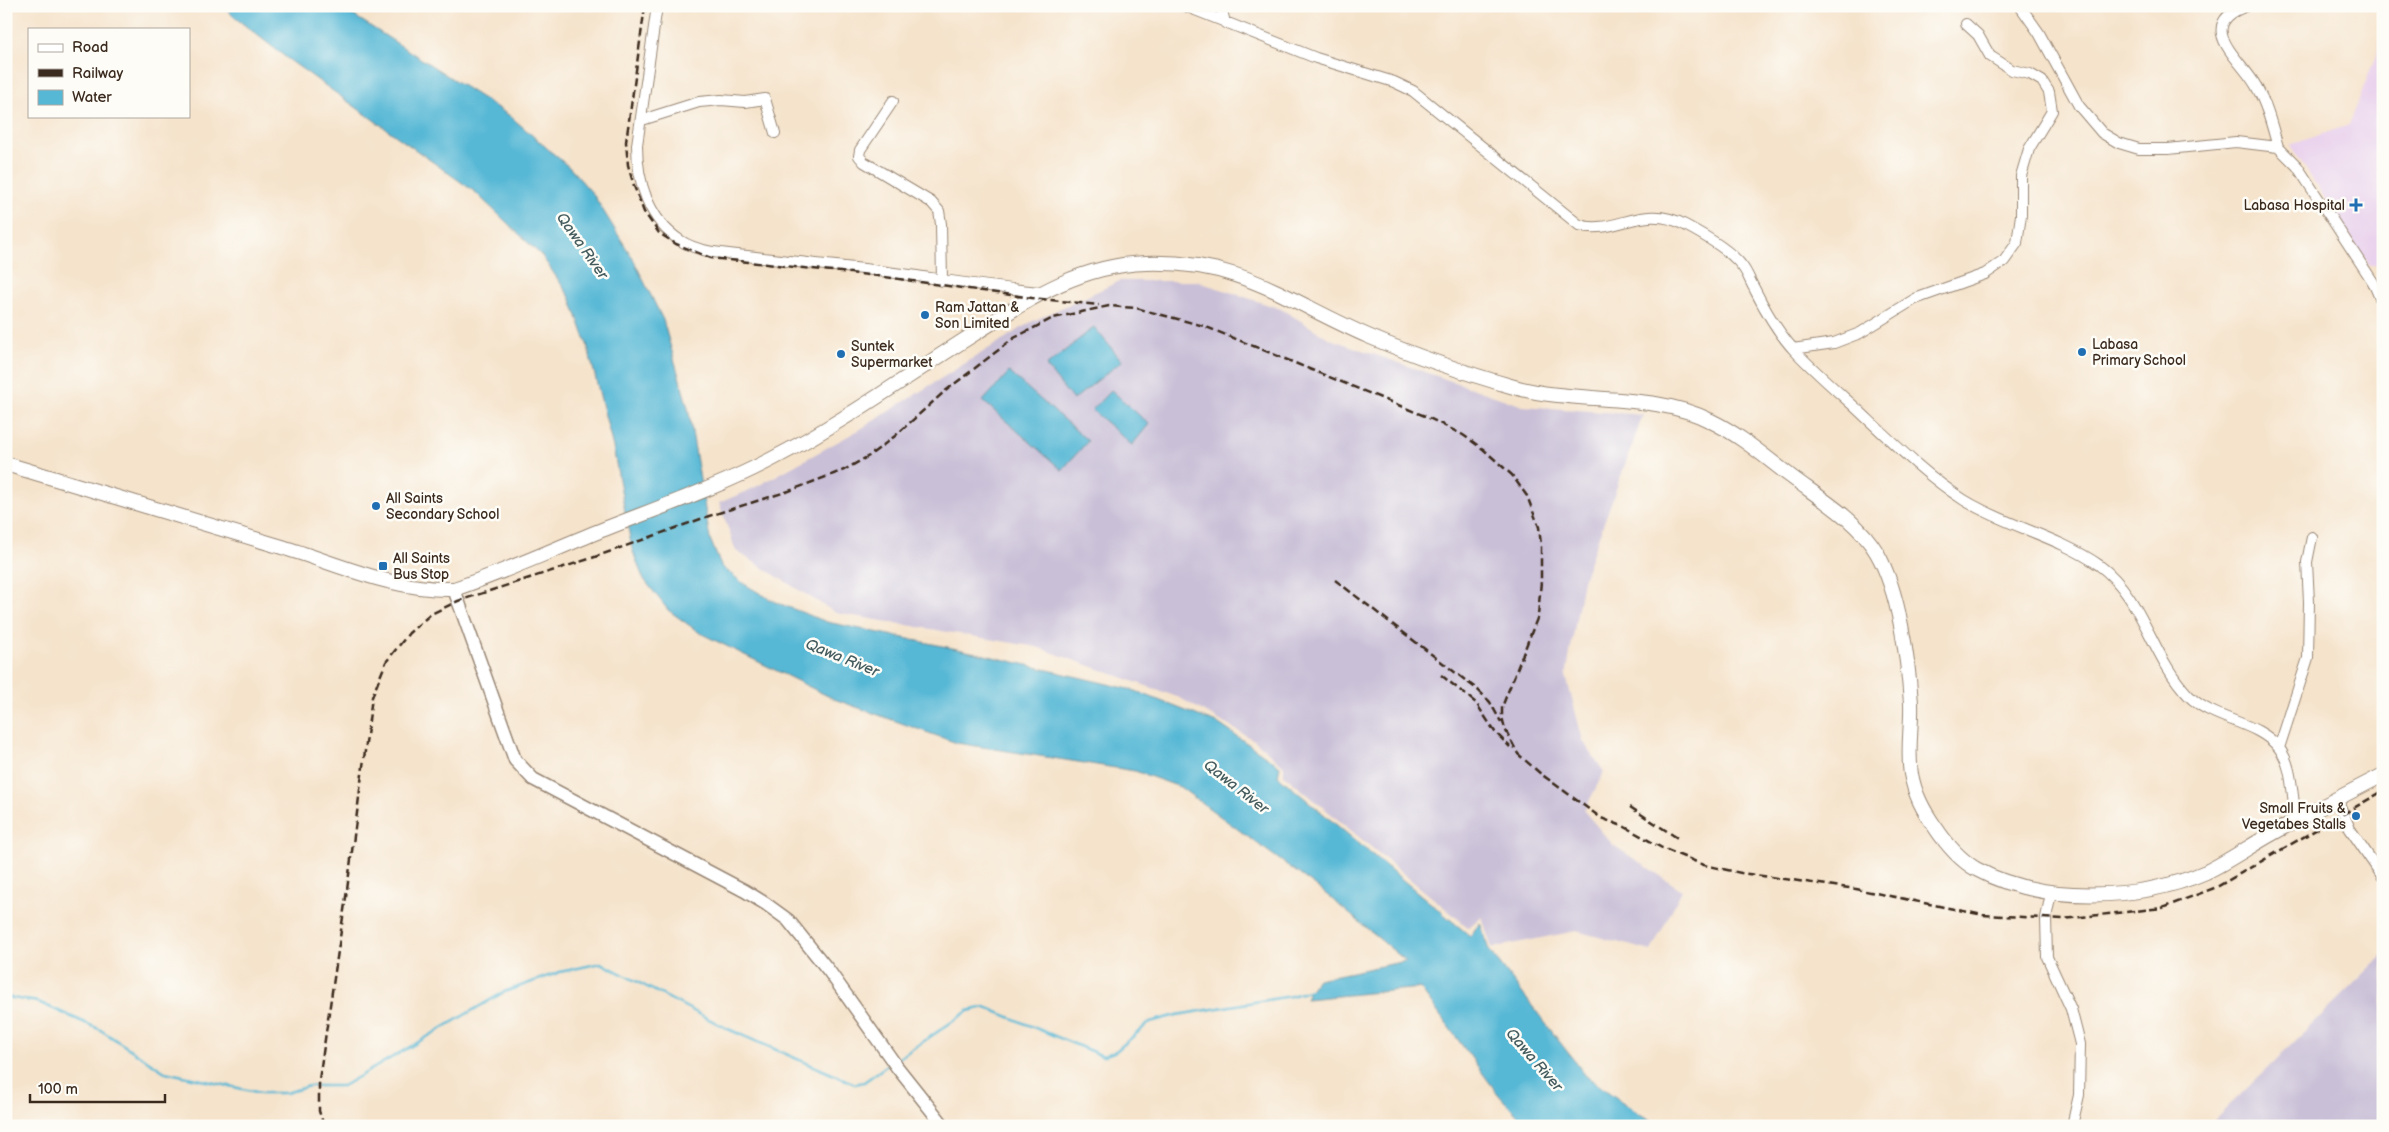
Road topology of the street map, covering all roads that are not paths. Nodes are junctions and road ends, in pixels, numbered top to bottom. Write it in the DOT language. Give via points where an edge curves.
graph roads {
  1 [pos="657,6"];
  2 [pos="1185,6"];
  3 [pos="1221,6"];
  4 [pos="2020,6"];
  5 [pos="2247,6"];
  6 [pos="1225,23"];
  7 [pos="1966,24"];
  8 [pos="893,101"];
  9 [pos="642,120"];
  10 [pos="775,133"];
  11 [pos="2278,147"];
  12 [pos="2383,275"];
  13 [pos="942,281"];
  14 [pos="2373,282"];
  15 [pos="1042,292"];
  16 [pos="2383,305"];
  17 [pos="1793,349"];
  18 [pos="6,464"];
  19 [pos="2312,537"];
  20 [pos="454,589"];
  21 [pos="2279,748"];
  22 [pos="2383,775"];
  23 [pos="2337,799"];
  24 [pos="2297,820"];
  25 [pos="2383,877"];
  26 [pos="2051,893"];
  27 [pos="944,1126"];
  28 [pos="2072,1126"];
  1 -- 9 [label="street"];
  2 -- 6 [label="street"];
  3 -- 6 [label="street"];
  4 -- 11 [label="street" via="2079,106 2102,133 2119,143 2139,148 2168,149 2236,142"];
  5 -- 11 [label="street" via="2226,20 2222,31 2226,46 2256,84"];
  6 -- 17 [label="street" via="1413,91 1579,225 1597,228 1654,216 1670,218 1687,226 1735,258 1744,268 1767,313"];
  7 -- 17 [label="street" via="1978,35 1990,56 2012,70 2042,81 2049,92 2052,111 2029,150 2021,176 2017,243 2004,261 1985,274 1915,299 1860,333 1834,343"];
  8 -- 13 [label="street" via="859,156 931,202 939,211"];
  9 -- 10 [label="street" via="699,102 765,99"];
  9 -- 13 [label="street" via="637,145 641,185 652,210 681,241 696,248 726,254 867,269"];
  11 -- 14 [label="street" via="2297,166"];
  12 -- 14 [label="street"];
  13 -- 15 [label="street"];
  14 -- 16 [label="street"];
  15 -- 20 [label="main road" via="770,461"];
  15 -- 26 [label="main road" via="1109,265 1175,262 1215,268 1266,285 1363,334 1473,375 1533,392 1649,403 1710,420 1851,522 1876,551 1891,586 1901,628 1911,705 1910,770 1918,802 1943,839 1971,867 2014,885"];
  17 -- 21 [label="street" via="1902,450 1964,500 2070,549 2099,566 2129,596 2164,663 2189,696 2218,716 2265,736"];
  18 -- 20 [label="main road" via="386,581 411,587"];
  19 -- 21 [label="street" via="2307,562 2308,658"];
  20 -- 27 [label="street" via="515,760 533,779 766,904 788,920"];
  21 -- 24 [label="street" via="2289,773"];
  22 -- 23 [label="main road"];
  23 -- 24 [label="main road"];
  23 -- 25 [label="street" via="2350,829"];
  24 -- 26 [label="main road" via="2207,871 2157,889 2077,895"];
  26 -- 28 [label="street" via="2046,918 2046,957 2071,1009 2080,1044 2080,1095"];
}
